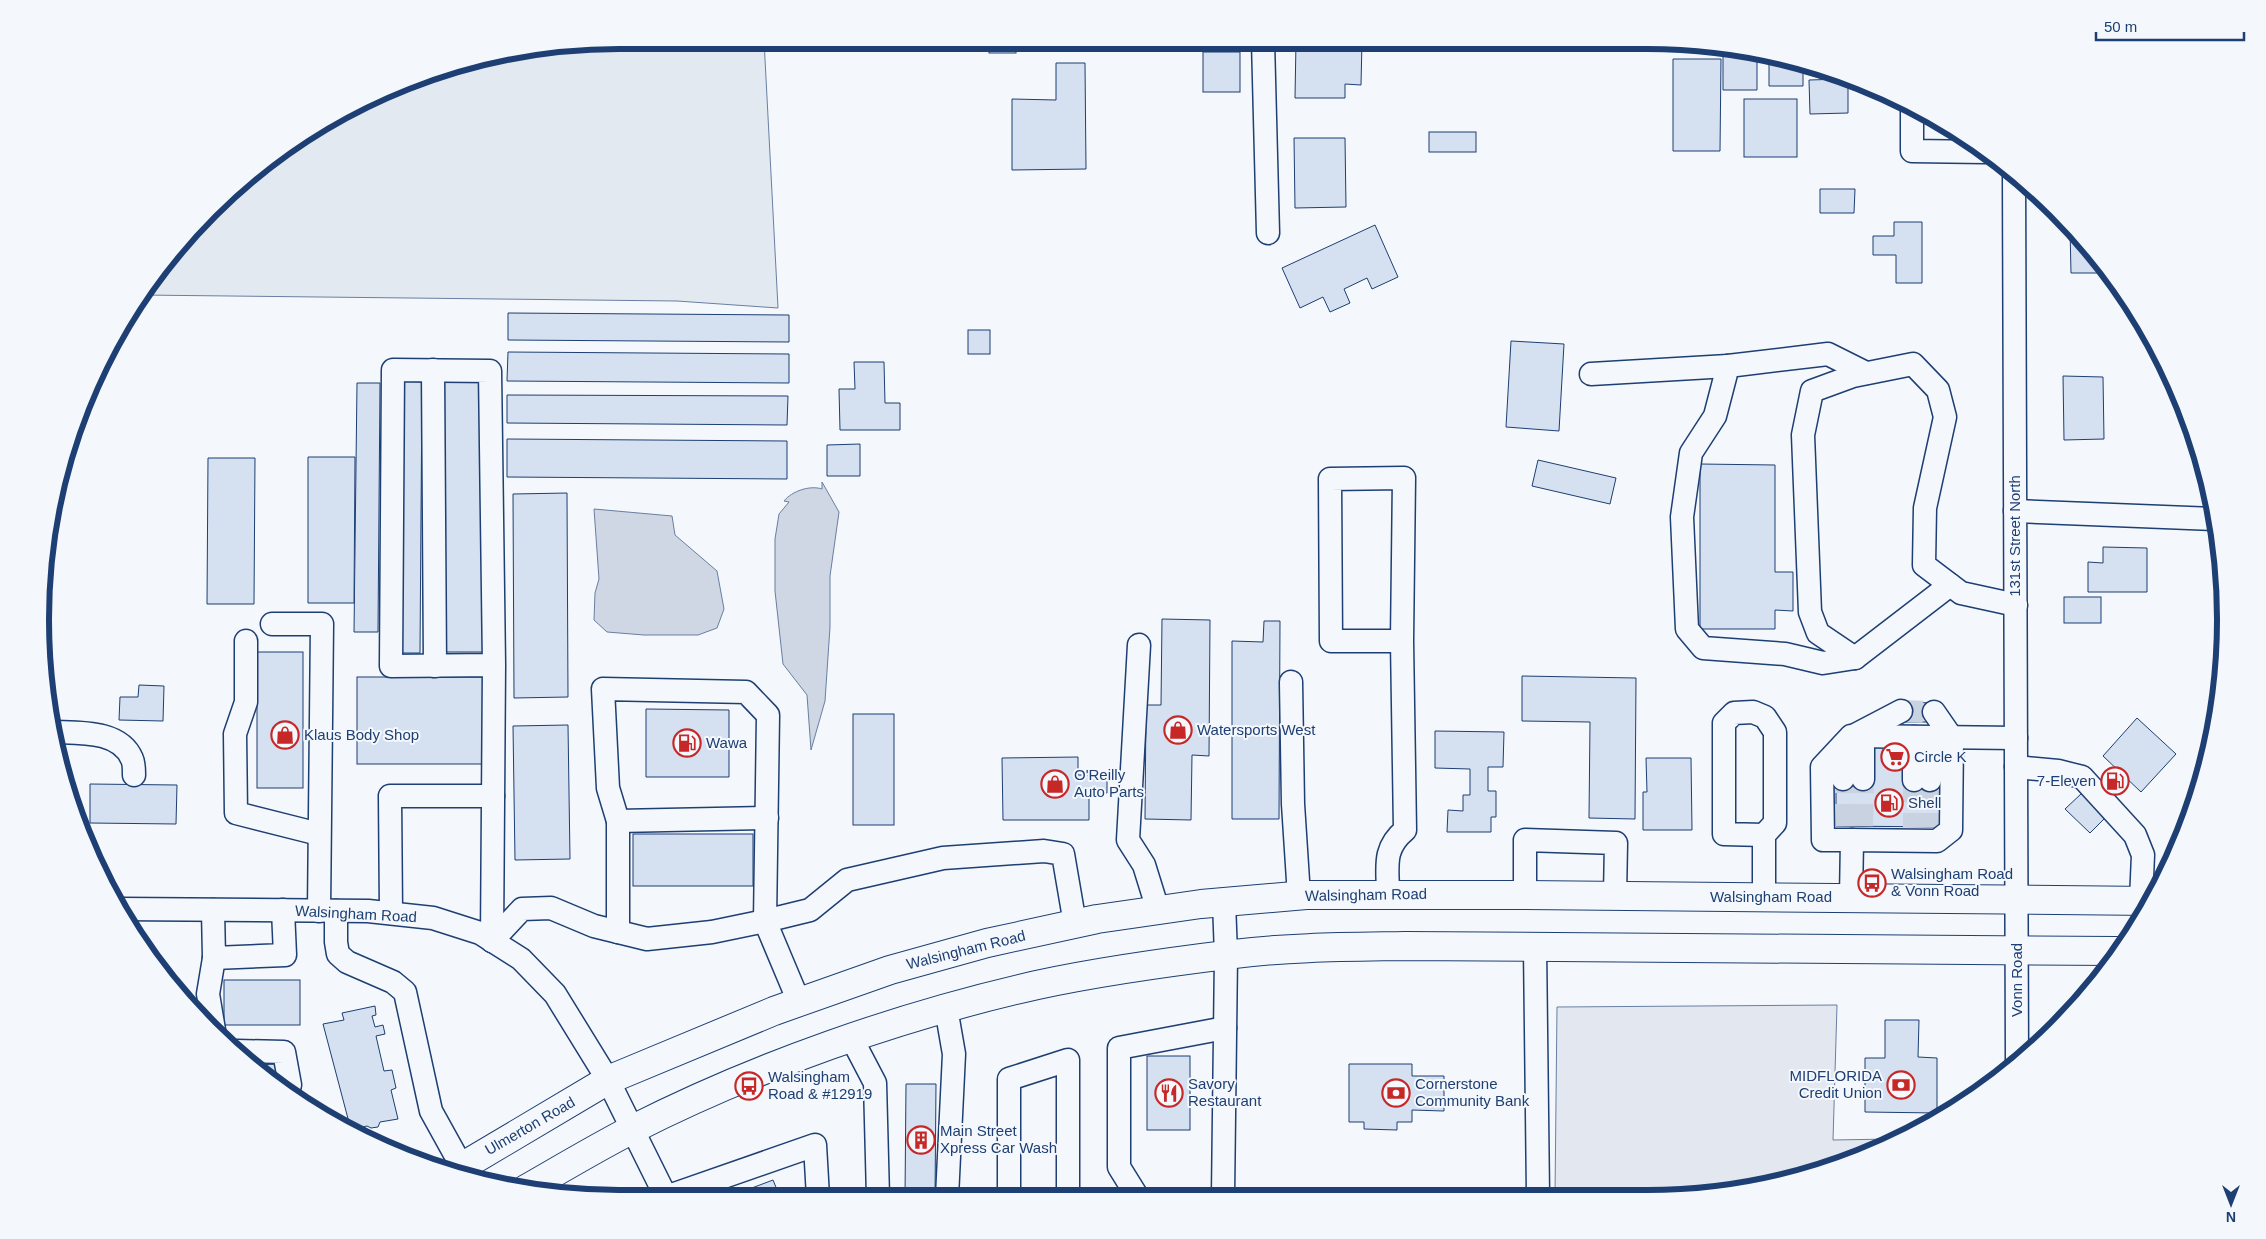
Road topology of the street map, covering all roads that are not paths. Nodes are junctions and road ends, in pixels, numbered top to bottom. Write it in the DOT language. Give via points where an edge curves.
graph roads {
  1 [pos="1263,49"];
  2 [pos="1912,115"];
  3 [pos="1973,152"];
  4 [pos="2016,184"];
  5 [pos="1268,233"];
  6 [pos="1728,366"];
  7 [pos="433,370"];
  8 [pos="1866,373"];
  9 [pos="1592,374"];
  10 [pos="2015,512"];
  11 [pos="2208,519"];
  12 [pos="1950,585"];
  13 [pos="2016,605"];
  14 [pos="272,624"];
  15 [pos="246,641"];
  16 [pos="1402,641"];
  17 [pos="1139,645"];
  18 [pos="1855,658"];
  19 [pos="494,665"];
  20 [pos="435,666"];
  21 [pos="1291,682"];
  22 [pos="1901,711"];
  23 [pos="1934,712"];
  24 [pos="60,732"];
  25 [pos="1932,737"];
  26 [pos="2016,738"];
  27 [pos="1852,739"];
  28 [pos="2016,767"];
  29 [pos="134,774"];
  30 [pos="1853,779"];
  31 [pos="1922,780"];
  32 [pos="493,796"];
  33 [pos="767,818"];
  34 [pos="618,821"];
  35 [pos="319,834"];
  36 [pos="1764,835"];
  37 [pos="1852,835"];
  38 [pos="1388,894"];
  39 [pos="2146,894"];
  40 [pos="1525,895"];
  41 [pos="1299,896"];
  42 [pos="1615,896"];
  43 [pos="1764,897"];
  44 [pos="1851,898"];
  45 [pos="2017,900"];
  46 [pos="2143,901"];
  47 [pos="1224,902"];
  48 [pos="128,909"];
  49 [pos="213,910"];
  50 [pos="283,910"];
  51 [pos="1158,910"];
  52 [pos="327,911"];
  53 [pos="391,913"];
  54 [pos="765,921"];
  55 [pos="1076,924"];
  56 [pos="618,932"];
  57 [pos="492,941"];
  58 [pos="1535,947"];
  59 [pos="2017,950"];
  60 [pos="2111,951"];
  61 [pos="1226,955"];
  62 [pos="214,958"];
  63 [pos="799,1002"];
  64 [pos="946,1008"];
  65 [pos="212,1019"];
  66 [pos="1225,1028"];
  67 [pos="852,1039"];
  68 [pos="246,1051"];
  69 [pos="2017,1054"];
  70 [pos="608,1080"];
  71 [pos="290,1085"];
  72 [pos="632,1130"];
  73 [pos="455,1166"];
  74 [pos="461,1168"];
  75 [pos="536,1184"];
  76 [pos="662,1190"];
  77 [pos="706,1190"];
  78 [pos="818,1190"];
  79 [pos="878,1190"];
  80 [pos="947,1190"];
  81 [pos="1009,1190"];
  82 [pos="1068,1190"];
  83 [pos="1132,1190"];
  84 [pos="1223,1190"];
  85 [pos="1538,1190"];
  1 -- 5 [label="street"];
  2 -- 3 [label="street" via="1912,151"];
  4 -- 10 [label="street, 131st Street North"];
  6 -- 8 [label="street" via="1828,354"];
  6 -- 9 [label="street"];
  6 -- 18 [label="street" via="1715,416 1691,453 1682,517 1687,629 1703,648 1784,654 1823,663"];
  7 -- 19 [label="street" via="490,371"];
  7 -- 20 [label="street"];
  7 -- 20 [label="street" via="393,370 392,666"];
  8 -- 12 [label="street" via="1913,364 1938,390 1945,417 1925,508 1924,565"];
  8 -- 18 [label="street" via="1812,391 1803,435 1810,612 1818,633"];
  10 -- 11 [label="street"];
  10 -- 13 [label="street, 131st Street North"];
  12 -- 13 [label="street" via="1961,593"];
  12 -- 18 [label="street"];
  13 -- 26 [label="street, 131st Street North"];
  14 -- 35 [label="street" via="322,624"];
  15 -- 35 [label="street" via="246,702 235,734 236,813"];
  16 -- 16 [label="street" via="1404,478 1330,479 1331,641"];
  16 -- 38 [label="street" via="1404,830 1388,850"];
  17 -- 51 [label="street" via="1128,840 1144,866"];
  19 -- 20 [label="street"];
  19 -- 32 [label="street"];
  21 -- 41 [label="street" via="1293,804"];
  22 -- 27 [label="street"];
  23 -- 25 [label="street"];
  24 -- 29 [label="street" via="93,733 123,747 132,759"];
  25 -- 26 [label="street"];
  25 -- 27 [label="street"];
  25 -- 31 [label="street"];
  25 -- 37 [label="street" via="1951,830 1936,841 1922,833"];
  26 -- 28 [label="street, 131st Street North"];
  27 -- 30 [label="street"];
  27 -- 37 [label="street" via="1822,767 1823,840"];
  28 -- 39 [label="street" via="2058,771 2082,778 2135,835 2143,855"];
  28 -- 45 [label="street, 131st Street North"];
  32 -- 53 [label="street" via="390,796"];
  32 -- 57 [label="street"];
  33 -- 34 [label="street"];
  33 -- 34 [label="street" via="768,715 746,692 603,689 608,788"];
  33 -- 54 [label="street"];
  34 -- 56 [label="street"];
  35 -- 52 [label="street"];
  36 -- 36 [label="street" via="1775,823 1775,732 1765,717 1753,712 1734,713 1724,724 1724,834"];
  36 -- 43 [label="street"];
  37 -- 44 [label="street"];
  38 -- 40 [label="main road, Walsingham Road"];
  38 -- 41 [label="main road, Walsingham Road"];
  40 -- 42 [label="main road, Walsingham Road"];
  40 -- 42 [label="street" via="1525,840 1616,842"];
  41 -- 47 [label="main road, Walsingham Road"];
  42 -- 43 [label="main road, Walsingham Road"];
  43 -- 44 [label="main road, Walsingham Road"];
  44 -- 45 [label="main road, Walsingham Road"];
  45 -- 46 [label="main road, Walsingham Road"];
  45 -- 59 [label="street, Vonn Road"];
  47 -- 51 [label="main road, Walsingham Road"];
  47 -- 61 [label="street"];
  48 -- 49 [label="street, Walsingham Road"];
  49 -- 50 [label="street, Walsingham Road"];
  49 -- 62 [label="street"];
  50 -- 52 [label="street, Walsingham Road"];
  50 -- 62 [label="street" via="285,955"];
  51 -- 55 [label="main road, Walsingham Road"];
  52 -- 53 [label="street, Walsingham Road"];
  52 -- 73 [label="street" via="338,954 347,962 393,982 404,992 431,1111"];
  53 -- 57 [label="street, Walsingham Road" via="433,918 480,933"];
  54 -- 55 [label="street" via="810,910 847,880 943,858 1044,851 1063,854"];
  54 -- 56 [label="street" via="712,932 647,939"];
  54 -- 63 [label="street"];
  55 -- 63 [label="main road, Walsingham Road" via="987,943 890,970"];
  56 -- 57 [label="street" via="551,908 522,909"];
  57 -- 70 [label="street, Walsingham Road" via="520,959 555,994"];
  58 -- 59 [label="main road"];
  58 -- 61 [label="main road" via="1332,947"];
  58 -- 85 [label="street"];
  59 -- 60 [label="main road"];
  59 -- 69 [label="street, Vonn Road"];
  61 -- 64 [label="main road" via="1129,968"];
  61 -- 66 [label="street"];
  62 -- 65 [label="street" via="208,994"];
  63 -- 70 [label="main road, Walsingham Road"];
  64 -- 67 [label="main road"];
  64 -- 80 [label="street" via="954,1054"];
  66 -- 83 [label="street" via="1118,1048 1119,1167"];
  66 -- 84 [label="street"];
  67 -- 72 [label="main road" via="736,1082"];
  67 -- 79 [label="street" via="875,1083"];
  68 -- 71 [label="street" via="284,1052"];
  70 -- 72 [label="street, Walsingham Road"];
  70 -- 74 [label="main road, Ulmerton Road"];
  72 -- 75 [label="main road"];
  72 -- 76 [label="street, Walsingham Road"];
  77 -- 78 [label="street" via="815,1145"];
  81 -- 82 [label="street" via="1009,1079 1068,1060"];
}
